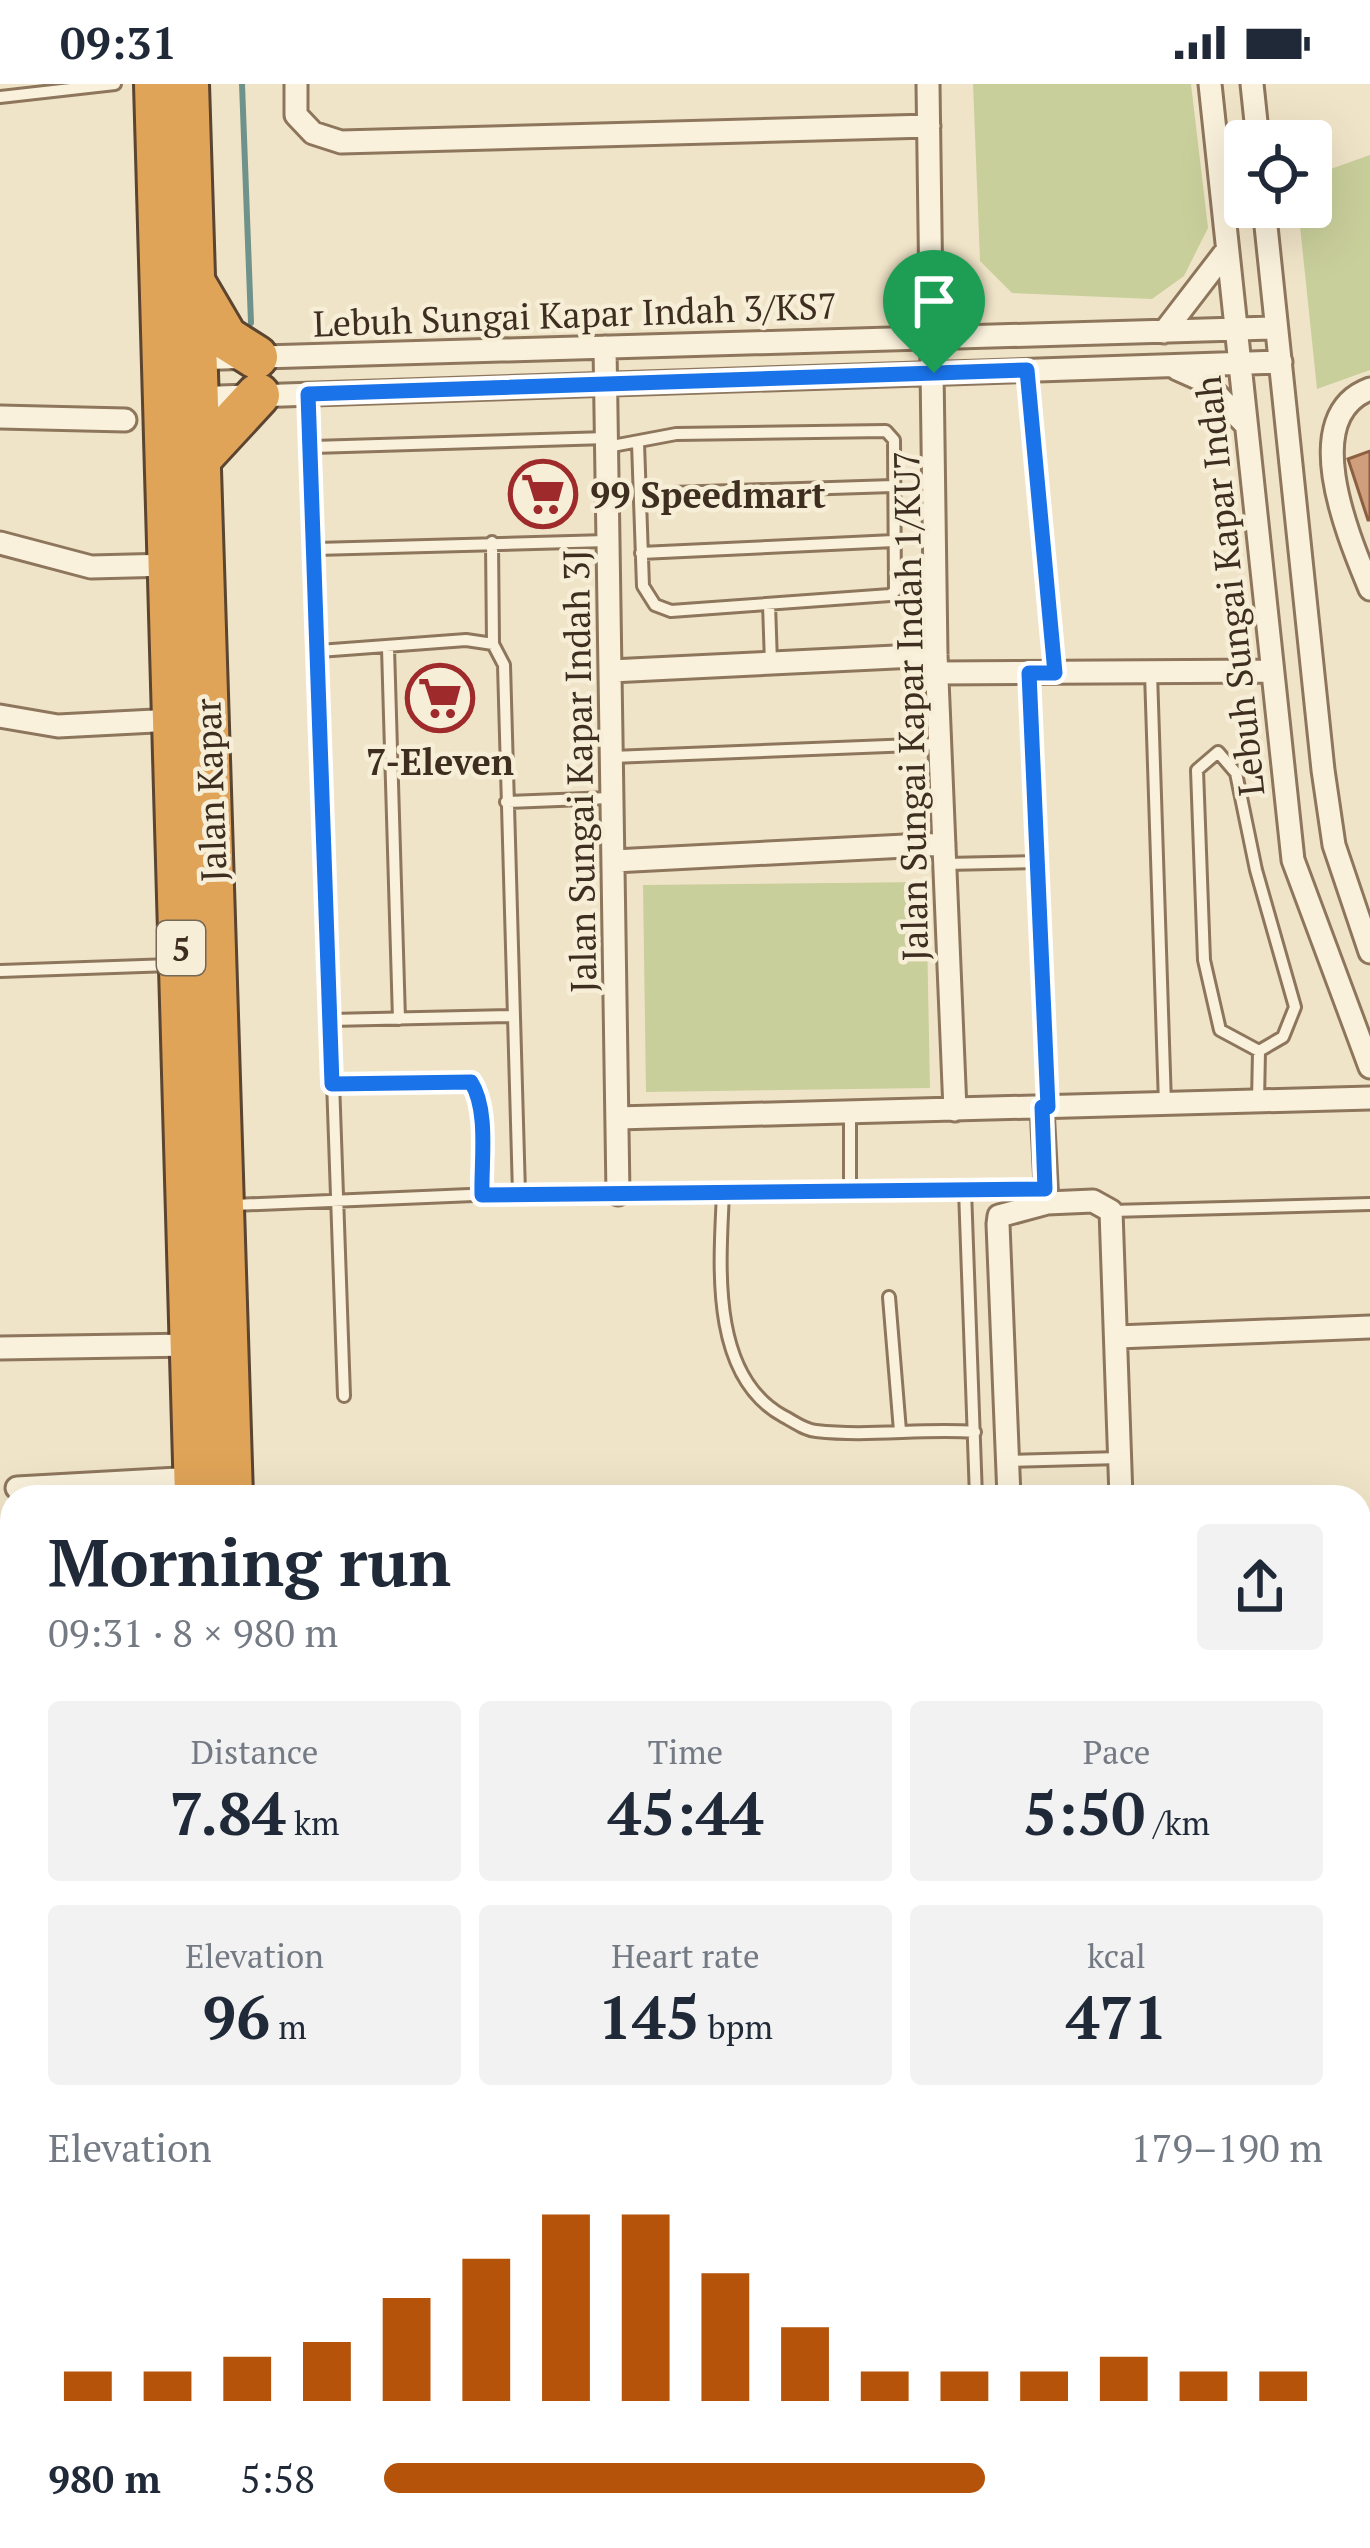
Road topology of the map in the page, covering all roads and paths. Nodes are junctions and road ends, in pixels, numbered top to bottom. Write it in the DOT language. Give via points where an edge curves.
graph roads {
  1 [pos="115,84"];
  2 [pos="156,84"];
  3 [pos="187,84"];
  4 [pos="296,84"];
  5 [pos="928,84"];
  6 [pos="1210,84"];
  7 [pos="1252,84"];
  8 [pos="0,97"];
  9 [pos="1256,120"];
  10 [pos="929,126"];
  11 [pos="1266,228"];
  12 [pos="1227,250"];
  13 [pos="192,279"];
  14 [pos="1276,328"];
  15 [pos="1234,330"];
  16 [pos="1164,332"];
  17 [pos="933,336"];
  18 [pos="605,346"];
  19 [pos="1281,362"];
  20 [pos="1238,363"];
  21 [pos="1170,365"];
  22 [pos="1027,370"];
  23 [pos="934,373"];
  24 [pos="257,376"];
  25 [pos="180,379"];
  26 [pos="606,384"];
  27 [pos="1370,389"];
  28 [pos="308,394"];
  29 [pos="0,417"];
  30 [pos="125,420"];
  31 [pos="1245,425"];
  32 [pos="607,442"];
  33 [pos="638,443"];
  34 [pos="313,447"];
  35 [pos="198,460"];
  36 [pos="893,486"];
  37 [pos="641,494"];
  38 [pos="609,541"];
  39 [pos="894,541"];
  40 [pos="492,542"];
  41 [pos="0,543"];
  42 [pos="316,548"];
  43 [pos="641,553"];
  44 [pos="170,565"];
  45 [pos="1370,589"];
  46 [pos="769,604"];
  47 [pos="493,644"];
  48 [pos="388,648"];
  49 [pos="320,651"];
  50 [pos="771,663"];
  51 [pos="937,664"];
  52 [pos="610,670"];
  53 [pos="1270,671"];
  54 [pos="1029,673"];
  55 [pos="1055,673"];
  56 [pos="1151,673"];
  57 [pos="0,716"];
  58 [pos="174,720"];
  59 [pos="940,744"];
  60 [pos="612,757"];
  61 [pos="613,798"];
  62 [pos="506,802"];
  63 [pos="944,854"];
  64 [pos="614,861"];
  65 [pos="1038,862"];
  66 [pos="1370,952"];
  67 [pos="181,965"];
  68 [pos="0,971"];
  69 [pos="512,1016"];
  70 [pos="399,1019"];
  71 [pos="330,1020"];
  72 [pos="1259,1051"];
  73 [pos="1370,1067"];
  74 [pos="332,1084"];
  75 [pos="1370,1098"];
  76 [pos="1258,1102"];
  77 [pos="1165,1104"];
  78 [pos="1045,1107"];
  79 [pos="955,1109"];
  80 [pos="850,1112"];
  81 [pos="617,1118"];
  82 [pos="964,1190"];
  83 [pos="850,1192"];
  84 [pos="519,1193"];
  85 [pos="723,1193"];
  86 [pos="618,1194"];
  87 [pos="482,1195"];
  88 [pos="1046,1196"];
  89 [pos="334,1198"];
  90 [pos="1370,1204"];
  91 [pos="225,1206"];
  92 [pos="1112,1218"];
  93 [pos="889,1297"];
  94 [pos="224,1302"];
  95 [pos="1370,1327"];
  96 [pos="1117,1337"];
  97 [pos="192,1345"];
  98 [pos="0,1348"];
  99 [pos="344,1396"];
  100 [pos="900,1431"];
  101 [pos="975,1432"];
  102 [pos="1120,1458"];
  103 [pos="1006,1461"];
  104 [pos="207,1485"];
  105 [pos="209,1485"];
  106 [pos="250,1485"];
  107 [pos="976,1485"];
  108 [pos="1008,1485"];
  109 [pos="1121,1485"];
  1 -- 8 [label="lane"];
  2 -- 25 [label="highway, Jalan Kapar / 5"];
  3 -- 13 [label="highway, Jalan Kapar / 5"];
  4 -- 10 [label="street" via="296,115 313,133 341,142"];
  5 -- 10 [label="street, Jalan Sungai Kapar Indah 1/KU7"];
  6 -- 12 [label="street, Lebuh Sungai Kapar Indah"];
  7 -- 9 [label="street"];
  10 -- 17 [label="street, Jalan Sungai Kapar Indah 1/KU7"];
  11 -- 14 [label="street, Lebuh Sungai Kapar Indah"];
  12 -- 15 [label="street, Lebuh Sungai Kapar Indah"];
  12 -- 16 [label="street"];
  13 -- 24 [label="highway"];
  13 -- 25 [label="highway, Jalan Kapar / 5"];
  14 -- 15 [label="street, Lebuh Sungai Kapar Indah 3/KS7"];
  14 -- 19 [label="street, Lebuh Sungai Kapar Indah"];
  15 -- 16 [label="street, Lebuh Sungai Kapar Indah 3/KS7"];
  15 -- 20 [label="street, Lebuh Sungai Kapar Indah"];
  16 -- 17 [label="street, Lebuh Sungai Kapar Indah 3/KS7"];
  17 -- 18 [label="street, Lebuh Sungai Kapar Indah 3/KS7"];
  17 -- 23 [label="street, Jalan Sungai Kapar Indah 1/KU7"];
  18 -- 24 [label="street, Lebuh Sungai Kapar Indah 3/KS7"];
  18 -- 26 [label="street, Jalan Sungai Kapar Indah 3J"];
  19 -- 20 [label="street, Lebuh Sungai Kapar Indah 3/KS7"];
  19 -- 66 [label="street, Lebuh Sungai Kapar Indah" via="1334,845"];
  20 -- 21 [label="street, Lebuh Sungai Kapar Indah 3/KS7"];
  20 -- 31 [label="street, Lebuh Sungai Kapar Indah"];
  21 -- 22 [label="street, Lebuh Sungai Kapar Indah 3/KS7"];
  21 -- 31 [label="street" via="1204,381"];
  22 -- 23 [label="street, Lebuh Sungai Kapar Indah 3/KS7"];
  22 -- 55 [label="lane"];
  23 -- 26 [label="street, Lebuh Sungai Kapar Indah 3/KS7"];
  23 -- 51 [label="street, Jalan Sungai Kapar Indah 1/KU7"];
  24 -- 25 [label="street, Lebuh Sungai Kapar Indah 3/KS7"];
  24 -- 25 [label="street, Lebuh Sungai Kapar Indah 3/KS7"];
  24 -- 28 [label="street, Lebuh Sungai Kapar Indah 3/KS7"];
  24 -- 35 [label="highway"];
  25 -- 35 [label="highway, Jalan Kapar / 5"];
  25 -- 44 [label="highway, Jalan Kapar / 5"];
  26 -- 28 [label="street, Lebuh Sungai Kapar Indah 3/KS7"];
  26 -- 32 [label="street, Jalan Sungai Kapar Indah 3J"];
  27 -- 45 [label="street" via="1338,418 1332,451 1336,490"];
  28 -- 34 [label="lane"];
  29 -- 30 [label="street"];
  31 -- 53 [label="street, Lebuh Sungai Kapar Indah"];
  32 -- 33 [label="lane"];
  32 -- 34 [label="lane"];
  32 -- 38 [label="street, Jalan Sungai Kapar Indah 3J"];
  33 -- 36 [label="lane" via="676,434 879,429 893,440"];
  33 -- 37 [label="lane"];
  34 -- 42 [label="lane"];
  35 -- 91 [label="highway, Jalan Kapar / 5"];
  36 -- 37 [label="lane"];
  36 -- 39 [label="lane"];
  37 -- 43 [label="lane"];
  38 -- 40 [label="lane"];
  38 -- 52 [label="street, Jalan Sungai Kapar Indah 3J"];
  39 -- 43 [label="lane"];
  39 -- 46 [label="lane" via="890,596"];
  40 -- 42 [label="lane"];
  40 -- 47 [label="lane"];
  41 -- 44 [label="street" via="92,567"];
  42 -- 49 [label="lane"];
  43 -- 46 [label="lane" via="643,586 655,605 671,611"];
  44 -- 58 [label="highway, Jalan Kapar / 5"];
  46 -- 50 [label="lane"];
  47 -- 48 [label="lane"];
  47 -- 62 [label="lane" via="504,665"];
  48 -- 49 [label="lane"];
  48 -- 70 [label="lane"];
  49 -- 71 [label="lane"];
  50 -- 51 [label="street"];
  50 -- 52 [label="street"];
  51 -- 54 [label="street"];
  51 -- 59 [label="street, Jalan Sungai Kapar Indah 1/KU7"];
  52 -- 60 [label="street, Jalan Sungai Kapar Indah 3J"];
  53 -- 56 [label="street"];
  53 -- 73 [label="street, Lebuh Sungai Kapar Indah" via="1293,860"];
  54 -- 55 [label="street"];
  54 -- 65 [label="lane"];
  55 -- 56 [label="street"];
  56 -- 77 [label="lane"];
  57 -- 58 [label="street" via="58,726"];
  58 -- 67 [label="highway, Jalan Kapar / 5"];
  59 -- 60 [label="lane"];
  59 -- 63 [label="street, Jalan Sungai Kapar Indah 1/KU7"];
  60 -- 61 [label="street, Jalan Sungai Kapar Indah 3J"];
  61 -- 62 [label="lane"];
  61 -- 64 [label="street, Jalan Sungai Kapar Indah 3J"];
  62 -- 69 [label="lane"];
  63 -- 64 [label="street"];
  63 -- 65 [label="lane"];
  63 -- 79 [label="street, Jalan Sungai Kapar Indah 1/KU7"];
  64 -- 81 [label="street, Jalan Sungai Kapar Indah 3J"];
  65 -- 78 [label="lane"];
  67 -- 68 [label="lane"];
  67 -- 97 [label="highway, Jalan Kapar / 5"];
  69 -- 70 [label="lane"];
  69 -- 84 [label="lane"];
  70 -- 71 [label="lane"];
  71 -- 74 [label="lane"];
  72 -- 72 [label="lane" via="1282,1037 1295,1007 1236,773 1218,752 1197,770 1204,960 1220,1030"];
  72 -- 76 [label="lane"];
  74 -- 87 [label="lane" via="471,1082"];
  74 -- 89 [label="lane"];
  75 -- 76 [label="street"];
  76 -- 77 [label="street"];
  77 -- 78 [label="street"];
  78 -- 79 [label="street"];
  78 -- 88 [label="street"];
  79 -- 80 [label="street"];
  80 -- 81 [label="street"];
  80 -- 83 [label="lane"];
  81 -- 86 [label="street, Jalan Sungai Kapar Indah 3J"];
  82 -- 83 [label="lane"];
  82 -- 88 [label="lane"];
  82 -- 101 [label="lane"];
  83 -- 85 [label="lane"];
  84 -- 86 [label="lane"];
  84 -- 87 [label="lane"];
  85 -- 86 [label="lane"];
  85 -- 100 [label="lane" via="725,1329 767,1407 811,1431"];
  87 -- 89 [label="lane"];
  88 -- 92 [label="street" via="1093,1202"];
  88 -- 103 [label="street" via="999,1216"];
  89 -- 91 [label="lane"];
  89 -- 99 [label="lane"];
  90 -- 92 [label="lane"];
  91 -- 94 [label="highway, Jalan Kapar / 5"];
  92 -- 96 [label="street"];
  93 -- 100 [label="lane"];
  94 -- 105 [label="highway, Jalan Kapar / 5"];
  94 -- 106 [label="highway"];
  95 -- 96 [label="street"];
  96 -- 102 [label="street"];
  97 -- 98 [label="street"];
  97 -- 104 [label="highway, Jalan Kapar / 5"];
  100 -- 101 [label="lane"];
  101 -- 107 [label="lane"];
  102 -- 103 [label="lane"];
  102 -- 109 [label="street"];
  103 -- 108 [label="street"];
}
